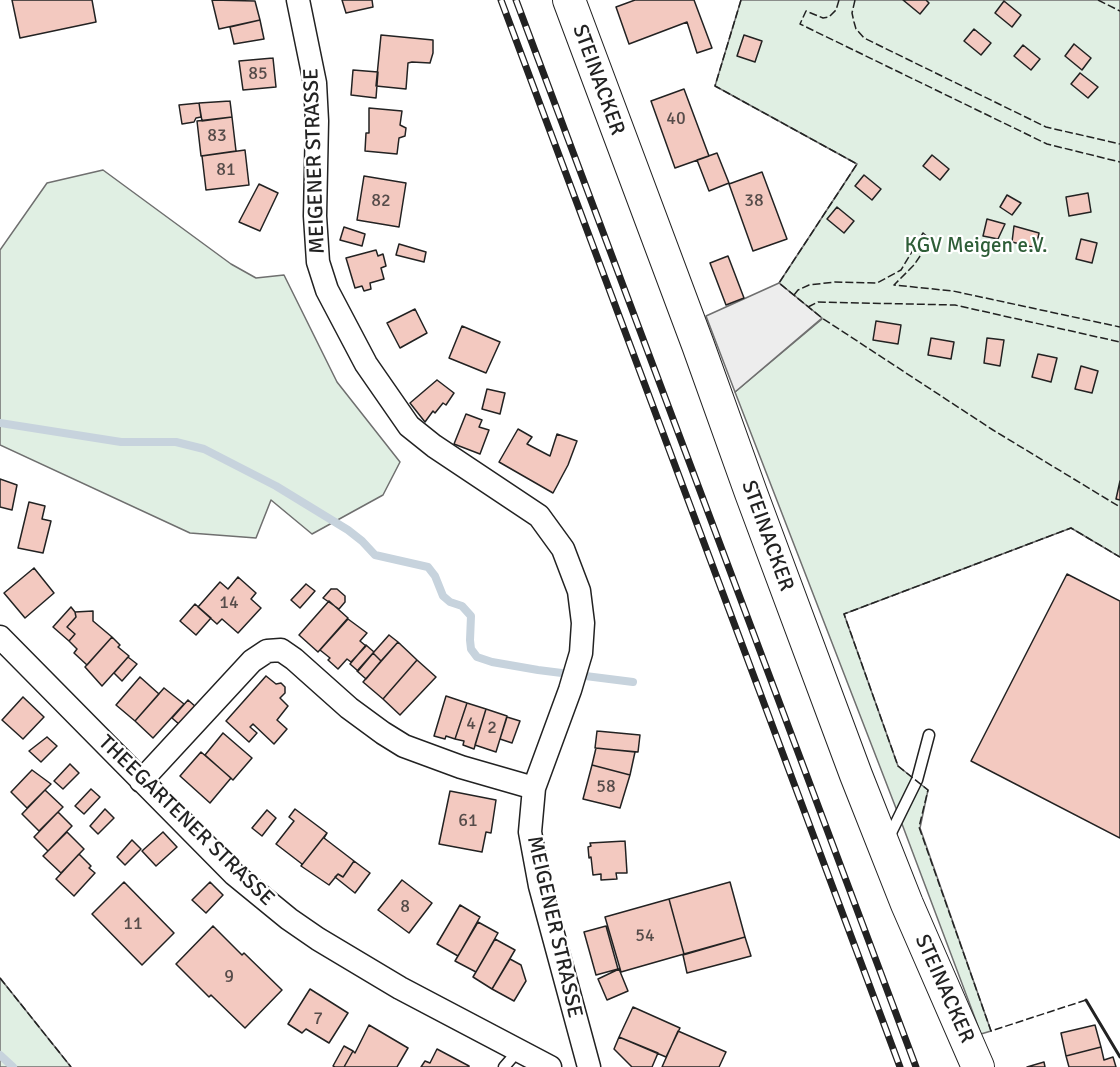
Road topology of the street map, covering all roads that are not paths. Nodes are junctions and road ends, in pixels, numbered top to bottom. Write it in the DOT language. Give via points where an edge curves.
graph roads {
  1 [pos="298,0"];
  2 [pos="568,0"];
  3 [pos="0,637"];
  4 [pos="929,735"];
  5 [pos="141,782"];
  6 [pos="534,788"];
  7 [pos="884,847"];
  8 [pos="511,1059"];
  9 [pos="549,1067"];
  10 [pos="589,1067"];
  11 [pos="978,1067"];
  1 -- 6 [label="street, MEIGENER STRASSE" via="315,83 315,216 318,262 327,290 366,364 409,426 539,516 563,549 579,591 581,653"];
  2 -- 7 [label="street, STEINACKER"];
  3 -- 5 [label="street, THEEGARTENER STRASSE"];
  4 -- 7 [label="lane" via="917,780"];
  5 -- 6 [label="street" via="252,661 267,651 281,650 349,708 404,746"];
  5 -- 8 [label="street, THEEGARTENER STRASSE" via="234,873 289,919"];
  6 -- 10 [label="street, MEIGENER STRASSE" via="530,832 535,865"];
  7 -- 11 [label="street, STEINACKER"];
  8 -- 9 [label="street, THEEGARTENER STRASSE"];
}
